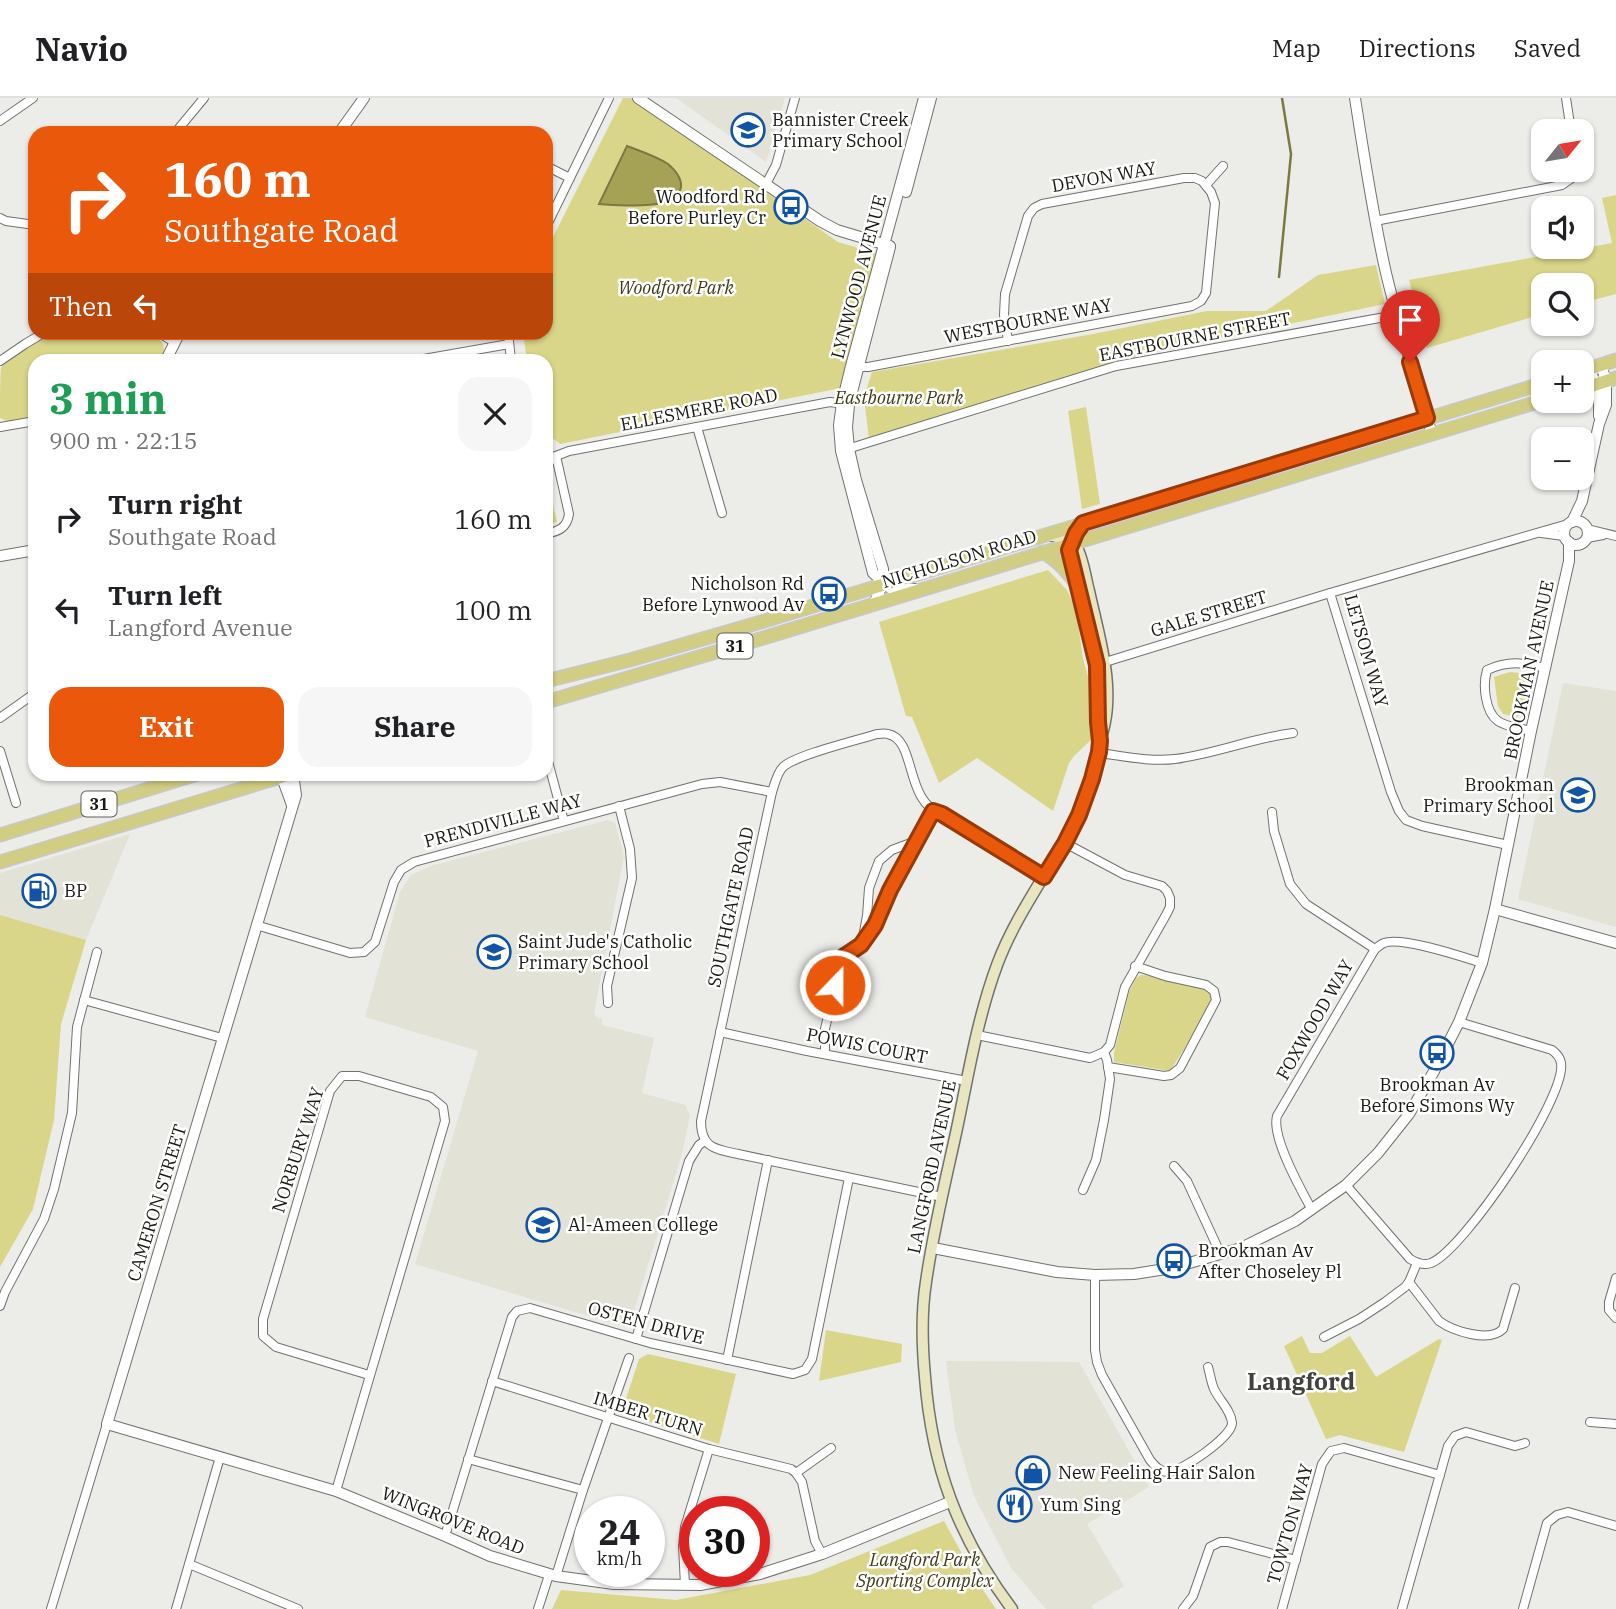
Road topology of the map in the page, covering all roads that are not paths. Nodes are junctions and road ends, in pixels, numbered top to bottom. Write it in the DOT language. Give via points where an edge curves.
graph roads {
  1 [pos="33,98"];
  2 [pos="204,98"];
  3 [pos="363,98"];
  4 [pos="609,98"];
  5 [pos="638,98"];
  6 [pos="795,98"];
  7 [pos="924,98"];
  8 [pos="931,98"];
  9 [pos="1355,98"];
  10 [pos="1566,98"];
  11 [pos="1569,119"];
  12 [pos="0,121"];
  13 [pos="181,126"];
  14 [pos="344,126"];
  15 [pos="1223,166"];
  16 [pos="553,170"];
  17 [pos="570,178"];
  18 [pos="1566,182"];
  19 [pos="766,184"];
  20 [pos="1206,185"];
  21 [pos="553,213"];
  22 [pos="0,218"];
  23 [pos="1376,221"];
  24 [pos="28,224"];
  25 [pos="888,245"];
  26 [pos="1396,315"];
  27 [pos="32,340"];
  28 [pos="171,340"];
  29 [pos="509,340"];
  30 [pos="1008,341"];
  31 [pos="174,342"];
  32 [pos="509,344"];
  33 [pos="169,354"];
  34 [pos="452,354"];
  35 [pos="510,354"];
  36 [pos="1616,360"];
  37 [pos="0,361"];
  38 [pos="854,367"];
  39 [pos="1594,367"];
  40 [pos="1600,383"];
  41 [pos="1531,387"];
  42 [pos="846,404"];
  43 [pos="1531,404"];
  44 [pos="1427,418"];
  45 [pos="28,422"];
  46 [pos="697,427"];
  47 [pos="0,428"];
  48 [pos="1432,434"];
  49 [pos="845,450"];
  50 [pos="556,457"];
  51 [pos="553,459"];
  52 [pos="722,513"];
  53 [pos="1083,523"];
  54 [pos="553,532"];
  55 [pos="1538,532"];
  56 [pos="1576,532"];
  57 [pos="1046,534"];
  58 [pos="1613,535"];
  59 [pos="1071,543"];
  60 [pos="28,551"];
  61 [pos="1042,552"];
  62 [pos="0,556"];
  63 [pos="883,583"];
  64 [pos="1079,587"];
  65 [pos="923,589"];
  66 [pos="1330,593"];
  67 [pos="874,604"];
  68 [pos="1101,664"];
  69 [pos="1546,668"];
  70 [pos="553,679"];
  71 [pos="28,698"];
  72 [pos="553,700"];
  73 [pos="0,718"];
  74 [pos="1531,731"];
  75 [pos="1293,733"];
  76 [pos="1099,747"];
  77 [pos="0,751"];
  78 [pos="553,780"];
  79 [pos="174,781"];
  80 [pos="265,781"];
  81 [pos="285,781"];
  82 [pos="772,792"];
  83 [pos="16,803"];
  84 [pos="619,806"];
  85 [pos="933,811"];
  86 [pos="1272,812"];
  87 [pos="564,821"];
  88 [pos="0,835"];
  89 [pos="916,841"];
  90 [pos="1065,843"];
  91 [pos="1508,845"];
  92 [pos="0,862"];
  93 [pos="1044,877"];
  94 [pos="1495,909"];
  95 [pos="256,925"];
  96 [pos="1616,943"];
  97 [pos="861,945"];
  98 [pos="1375,949"];
  99 [pos="97,952"];
  100 [pos="1482,963"];
  101 [pos="1135,966"];
  102 [pos="83,1000"];
  103 [pos="608,1003"];
  104 [pos="1459,1021"];
  105 [pos="720,1032"];
  106 [pos="977,1035"];
  107 [pos="222,1038"];
  108 [pos="1104,1052"];
  109 [pos="825,1053"];
  110 [pos="1108,1067"];
  111 [pos="967,1080"];
  112 [pos="705,1141"];
  113 [pos="768,1160"];
  114 [pos="1174,1166"];
  115 [pos="849,1178"];
  116 [pos="1346,1185"];
  117 [pos="1083,1190"];
  118 [pos="942,1197"];
  119 [pos="1312,1210"];
  120 [pos="933,1248"];
  121 [pos="1221,1255"];
  122 [pos="1417,1263"];
  123 [pos="1095,1275"];
  124 [pos="1616,1278"];
  125 [pos="1409,1282"];
  126 [pos="1515,1288"];
  127 [pos="0,1307"];
  128 [pos="1616,1318"];
  129 [pos="1324,1337"];
  130 [pos="636,1339"];
  131 [pos="629,1358"];
  132 [pos="727,1360"];
  133 [pos="1208,1367"];
  134 [pos="369,1375"];
  135 [pos="492,1381"];
  136 [pos="610,1418"];
  137 [pos="1590,1422"];
  138 [pos="107,1424"];
  139 [pos="1616,1424"];
  140 [pos="1525,1443"];
  141 [pos="831,1448"];
  142 [pos="709,1449"];
  143 [pos="220,1457"];
  144 [pos="468,1458"];
  145 [pos="796,1472"];
  146 [pos="1440,1475"];
  147 [pos="583,1490"];
  148 [pos="336,1491"];
  149 [pos="695,1496"];
  150 [pos="950,1502"];
  151 [pos="1616,1526"];
  152 [pos="445,1536"];
  153 [pos="822,1554"];
  154 [pos="1296,1560"];
  155 [pos="189,1564"];
  156 [pos="770,1571"];
  157 [pos="552,1576"];
  158 [pos="679,1585"];
  159 [pos="51,1609"];
  160 [pos="176,1609"];
  161 [pos="298,1609"];
  162 [pos="538,1609"];
  163 [pos="1012,1609"];
  164 [pos="1183,1609"];
  165 [pos="1282,1609"];
  166 [pos="1402,1609"];
  167 [pos="1522,1609"];
  1 -- 12 [label="street"];
  2 -- 13 [label="street"];
  3 -- 14 [label="street"];
  4 -- 17 [label="street"];
  5 -- 19 [label="street"];
  6 -- 19 [label="street"];
  7 -- 25 [label="street, LYNWOOD AVENUE"];
  8 -- 25 [label="street, LYNWOOD AVENUE"];
  9 -- 23 [label="street"];
  10 -- 11 [label="street"];
  15 -- 20 [label="street"];
  16 -- 17 [label="street"];
  17 -- 21 [label="street"];
  18 -- 23 [label="street"];
  19 -- 25 [label="street" via="837,230"];
  20 -- 30 [label="street, DEVON WAY" via="1184,178 1034,208 1005,294"];
  20 -- 30 [label="street, WESTBOURNE WAY" via="1216,203 1206,293 1200,301"];
  22 -- 24 [label="street"];
  23 -- 26 [label="street"];
  25 -- 38 [label="street, LYNWOOD AVENUE"];
  26 -- 44 [label="street"];
  26 -- 49 [label="street, EASTBOURNE STREET" via="1116,366"];
  27 -- 37 [label="street"];
  28 -- 31 [label="street"];
  29 -- 32 [label="street"];
  30 -- 38 [label="street, WESTBOURNE WAY"];
  31 -- 33 [label="street"];
  32 -- 34 [label="street"];
  32 -- 35 [label="street"];
  36 -- 39 [label="main road"];
  38 -- 42 [label="street, LYNWOOD AVENUE"];
  40 -- 56 [label="street, BROOKMAN AVENUE" via="1606,405"];
  41 -- 44 [label="main road, NICHOLSON ROAD / 31"];
  42 -- 46 [label="street, ELLESMERE ROAD" via="830,402"];
  42 -- 49 [label="street, LYNWOOD AVENUE" via="839,425"];
  43 -- 48 [label="main road, NICHOLSON ROAD / 31"];
  44 -- 48 [label="street"];
  44 -- 53 [label="main road, NICHOLSON ROAD / 31"];
  45 -- 47 [label="street"];
  46 -- 50 [label="street, ELLESMERE ROAD"];
  46 -- 52 [label="street"];
  48 -- 59 [label="main road, NICHOLSON ROAD / 31"];
  49 -- 63 [label="street, LYNWOOD AVENUE" via="873,573"];
  50 -- 51 [label="street, ELLESMERE ROAD"];
  50 -- 54 [label="street" via="569,514 565,526"];
  53 -- 57 [label="main road, NICHOLSON ROAD / 31"];
  53 -- 59 [label="main road"];
  55 -- 56 [label="street, LETSOM WAY"];
  55 -- 56 [label="street, LETSOM WAY"];
  55 -- 66 [label="street, LETSOM WAY"];
  56 -- 58 [label="street"];
  56 -- 69 [label="street, BROOKMAN AVENUE"];
  57 -- 59 [label="main road"];
  57 -- 63 [label="main road, NICHOLSON ROAD / 31"];
  59 -- 61 [label="main road, NICHOLSON ROAD / 31"];
  59 -- 64 [label="main road, LANGFORD AVENUE"];
  59 -- 68 [label="main road, LANGFORD AVENUE" via="1079,555"];
  60 -- 62 [label="street"];
  61 -- 64 [label="main road"];
  61 -- 65 [label="main road, NICHOLSON ROAD / 31"];
  63 -- 65 [label="street" via="890,588"];
  63 -- 67 [label="street"];
  63 -- 70 [label="main road, NICHOLSON ROAD / 31"];
  64 -- 68 [label="main road, LANGFORD AVENUE"];
  65 -- 67 [label="main road, NICHOLSON ROAD / 31"];
  66 -- 68 [label="street, GALE STREET"];
  66 -- 91 [label="street, LETSOM WAY" via="1399,811 1406,820 1422,826"];
  67 -- 72 [label="main road, NICHOLSON ROAD / 31"];
  68 -- 76 [label="main road, LANGFORD AVENUE" via="1106,724"];
  69 -- 74 [label="street, BROOKMAN AVENUE"];
  69 -- 74 [label="street" via="1503,663 1487,670 1484,682 1492,718"];
  71 -- 73 [label="street"];
  74 -- 91 [label="street, BROOKMAN AVENUE"];
  75 -- 76 [label="street" via="1173,759 1146,760"];
  76 -- 90 [label="main road, LANGFORD AVENUE" via="1086,796"];
  77 -- 83 [label="street"];
  78 -- 87 [label="street"];
  79 -- 88 [label="main road, 31"];
  80 -- 92 [label="main road, 31"];
  81 -- 95 [label="street, CAMERON STREET" via="292,805"];
  82 -- 84 [label="street, PRENDIVILLE WAY" via="720,782"];
  82 -- 85 [label="street, SOUTHGATE ROAD" via="783,767 791,762 889,734 904,747 920,796"];
  82 -- 105 [label="street, SOUTHGATE ROAD"];
  84 -- 87 [label="street, PRENDIVILLE WAY"];
  84 -- 103 [label="street" via="632,878 607,986"];
  85 -- 89 [label="street"];
  85 -- 93 [label="street"];
  86 -- 98 [label="street" via="1290,884 1306,904"];
  87 -- 95 [label="street, PRENDIVILLE WAY" via="414,862 401,870 375,942 364,952 350,953"];
  89 -- 97 [label="street"];
  89 -- 97 [label="street" via="879,861 869,888"];
  90 -- 93 [label="main road, LANGFORD AVENUE"];
  90 -- 101 [label="street" via="1167,891 1170,907"];
  91 -- 94 [label="street, BROOKMAN AVENUE"];
  93 -- 106 [label="main road, LANGFORD AVENUE" via="998,963"];
  94 -- 96 [label="street"];
  94 -- 100 [label="street, BROOKMAN AVENUE"];
  95 -- 107 [label="street, CAMERON STREET"];
  97 -- 109 [label="street" via="840,963 825,1029"];
  98 -- 100 [label="street, FOXWOOD WAY" via="1385,942 1399,942"];
  98 -- 119 [label="street, FOXWOOD WAY" via="1275,1122 1280,1143"];
  99 -- 102 [label="street"];
  100 -- 104 [label="street, BROOKMAN AVENUE"];
  101 -- 108 [label="street"];
  101 -- 110 [label="street" via="1206,985 1216,1000 1180,1068 1171,1075"];
  102 -- 107 [label="street"];
  102 -- 127 [label="street" via="72,1113 54,1189"];
  104 -- 116 [label="street, BROOKMAN AVENUE" via="1409,1114"];
  104 -- 122 [label="street" via="1552,1050 1561,1063 1560,1073 1534,1133 1492,1199 1438,1259"];
  105 -- 109 [label="street, POWIS COURT"];
  105 -- 112 [label="street, SOUTHGATE ROAD" via="701,1121"];
  106 -- 108 [label="street" via="1090,1058"];
  106 -- 111 [label="main road, LANGFORD AVENUE"];
  107 -- 138 [label="street, CAMERON STREET"];
  108 -- 110 [label="street"];
  109 -- 111 [label="street, POWIS COURT"];
  110 -- 117 [label="street" via="1110,1079 1096,1160"];
  111 -- 118 [label="main road, LANGFORD AVENUE"];
  112 -- 113 [label="street" via="717,1149"];
  112 -- 130 [label="street" via="690,1161"];
  113 -- 115 [label="street"];
  113 -- 132 [label="street"];
  114 -- 121 [label="street" via="1187,1181"];
  115 -- 118 [label="street"];
  115 -- 132 [label="street, OSTEN DRIVE" via="813,1359 805,1370 793,1374"];
  116 -- 119 [label="street, BROOKMAN AVENUE"];
  116 -- 122 [label="street"];
  118 -- 120 [label="main road, LANGFORD AVENUE"];
  119 -- 121 [label="street, BROOKMAN AVENUE"];
  120 -- 123 [label="street, BROOKMAN AVENUE"];
  120 -- 150 [label="main road, LANGFORD AVENUE" via="926,1283 923,1355 931,1427"];
  121 -- 123 [label="street, BROOKMAN AVENUE" via="1162,1270"];
  122 -- 125 [label="street"];
  123 -- 133 [label="street" via="1097,1362 1157,1468 1169,1472 1181,1468 1230,1430 1229,1413"];
  124 -- 128 [label="street" via="1609,1310"];
  125 -- 126 [label="street" via="1439,1321 1461,1332 1488,1335 1503,1329"];
  125 -- 129 [label="street" via="1377,1308"];
  130 -- 132 [label="street, OSTEN DRIVE"];
  130 -- 135 [label="street, OSTEN DRIVE" via="530,1308 517,1311"];
  131 -- 136 [label="street"];
  134 -- 134 [label="street, NORBURY WAY" via="445,1121 443,1107 431,1097 359,1076 342,1076 330,1091 263,1319 264,1336 276,1347"];
  134 -- 148 [label="street, NORBURY WAY"];
  135 -- 136 [label="street, IMBER TURN"];
  135 -- 144 [label="street, OSTEN DRIVE"];
  136 -- 142 [label="street, IMBER TURN"];
  136 -- 147 [label="street"];
  137 -- 139 [label="street"];
  138 -- 143 [label="street, WINGROVE ROAD"];
  138 -- 159 [label="street, CAMERON STREET"];
  140 -- 146 [label="street" via="1515,1446 1466,1432 1455,1436"];
  141 -- 145 [label="street"];
  142 -- 145 [label="street, IMBER TURN"];
  142 -- 149 [label="street"];
  143 -- 148 [label="street, WINGROVE ROAD"];
  143 -- 155 [label="street"];
  144 -- 147 [label="street"];
  144 -- 152 [label="street, OSTEN DRIVE"];
  145 -- 153 [label="street"];
  146 -- 154 [label="street, TOWTON WAY" via="1344,1448 1331,1451 1322,1464"];
  146 -- 166 [label="street"];
  147 -- 157 [label="street"];
  148 -- 152 [label="street, WINGROVE ROAD"];
  150 -- 153 [label="street, WINGROVE ROAD"];
  150 -- 163 [label="main road, LANGFORD AVENUE" via="969,1543"];
  151 -- 167 [label="street" via="1568,1512 1547,1523"];
  152 -- 157 [label="street, WINGROVE ROAD"];
  153 -- 156 [label="street, WINGROVE ROAD"];
  154 -- 164 [label="street" via="1220,1542 1210,1547 1194,1596"];
  154 -- 165 [label="street, TOWTON WAY"];
  155 -- 160 [label="street"];
  155 -- 161 [label="street"];
  157 -- 158 [label="street, WINGROVE ROAD" via="614,1584"];
  157 -- 162 [label="street"];
}
